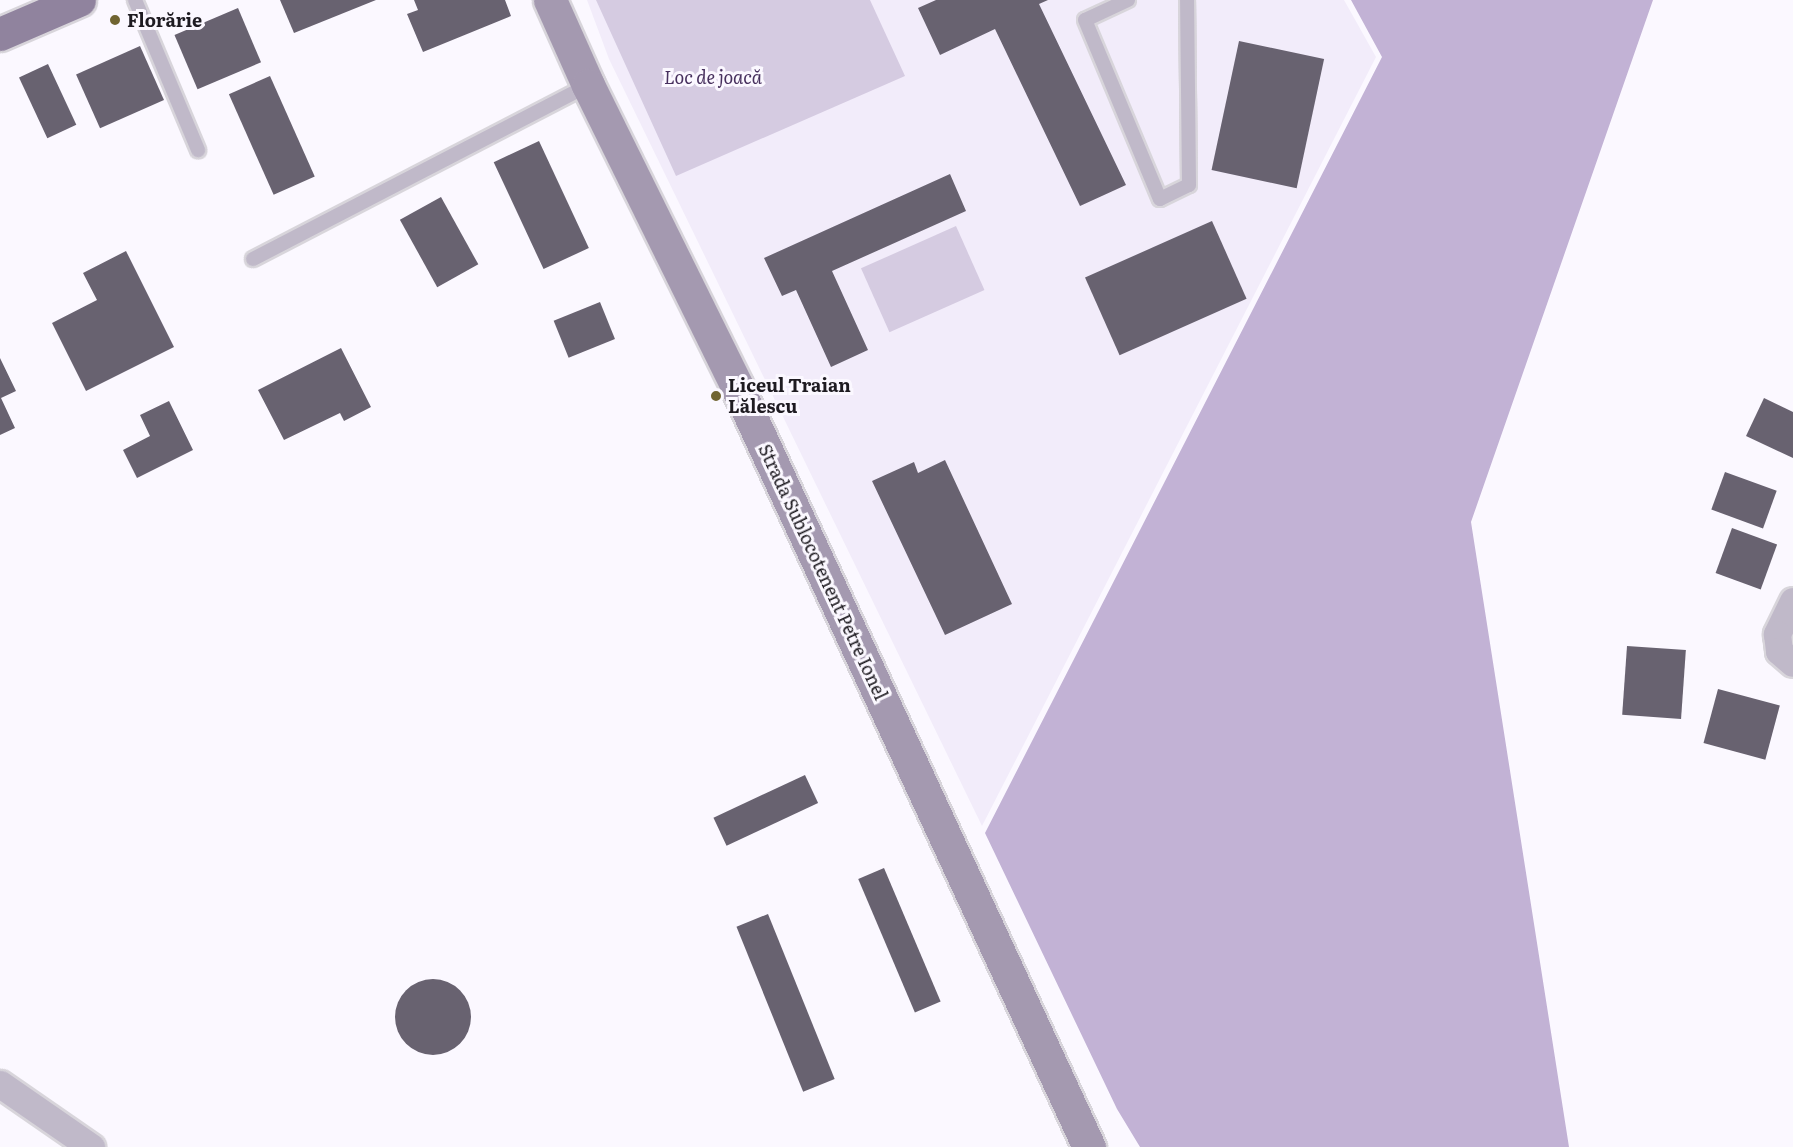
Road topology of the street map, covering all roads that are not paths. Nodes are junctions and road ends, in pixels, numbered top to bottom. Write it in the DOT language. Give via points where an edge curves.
graph roads {
  1 [pos="79,0"];
  2 [pos="135,0"];
  3 [pos="1128,0"];
  4 [pos="1188,0"];
  5 [pos="553,2"];
  6 [pos="0,33"];
  7 [pos="588,85"];
  8 [pos="198,150"];
  9 [pos="254,259"];
  10 [pos="1793,602"];
  11 [pos="1793,663"];
  12 [pos="0,1084"];
  13 [pos="58,1138"];
  14 [pos="92,1147"];
  15 [pos="1089,1147"];
  1 -- 6 [label="main road"];
  2 -- 8 [label="lane"];
  3 -- 4 [label="lane" via="1085,20 1160,199 1189,185"];
  5 -- 7 [label="main road, Strada Sublocotenent Petre Ionel"];
  7 -- 9 [label="lane"];
  7 -- 15 [label="main road, Strada Sublocotenent Petre Ionel" via="737,387"];
  10 -- 11 [label="street" via="1777,634 1779,651"];
  12 -- 13 [label="street"];
  13 -- 14 [label="street"];
}
